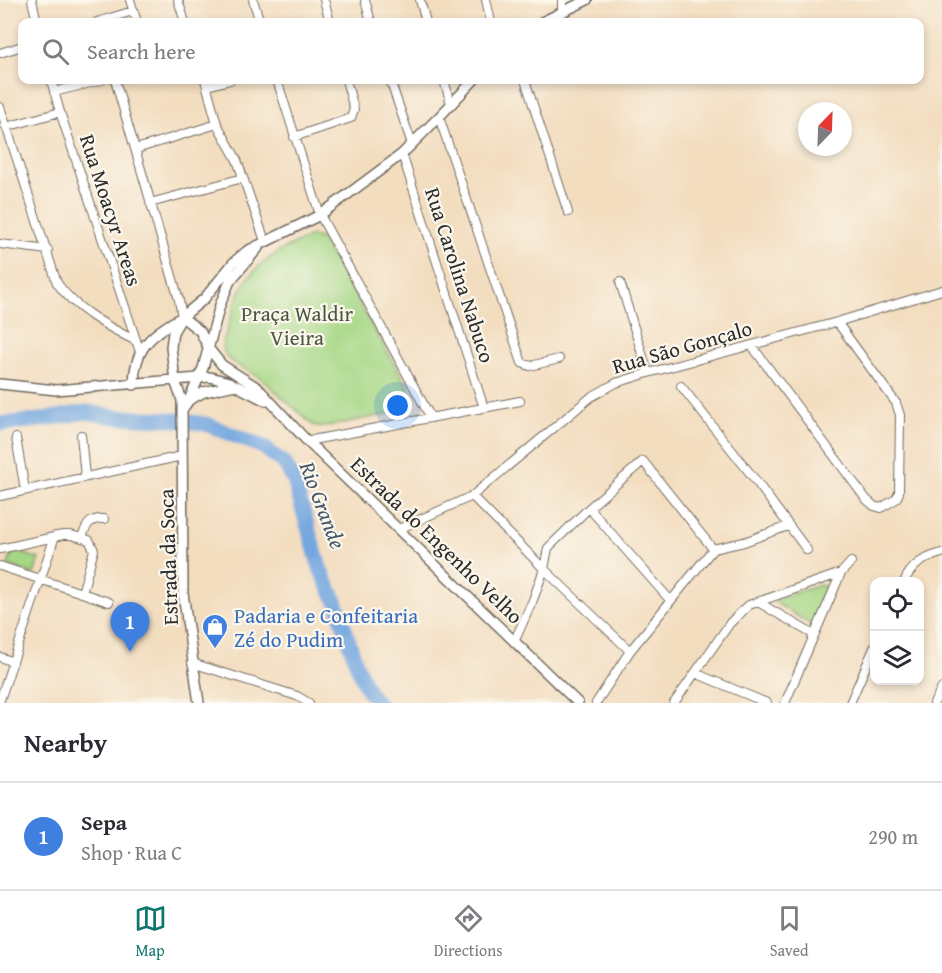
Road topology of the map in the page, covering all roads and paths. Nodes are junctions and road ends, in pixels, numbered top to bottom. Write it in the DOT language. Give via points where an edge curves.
graph roads {
  1 [pos="32,0"];
  2 [pos="130,0"];
  3 [pos="178,0"];
  4 [pos="253,0"];
  5 [pos="324,0"];
  6 [pos="365,0"];
  7 [pos="420,0"];
  8 [pos="486,0"];
  9 [pos="562,0"];
  10 [pos="587,0"];
  11 [pos="133,11"];
  12 [pos="562,11"];
  13 [pos="36,18"];
  14 [pos="110,18"];
  15 [pos="136,18"];
  16 [pos="185,18"];
  17 [pos="259,18"];
  18 [pos="329,18"];
  19 [pos="370,18"];
  20 [pos="425,18"];
  21 [pos="490,18"];
  22 [pos="549,18"];
  23 [pos="18,47"];
  24 [pos="0,53"];
  25 [pos="52,84"];
  26 [pos="86,84"];
  27 [pos="116,84"];
  28 [pos="206,84"];
  29 [pos="278,84"];
  30 [pos="347,84"];
  31 [pos="391,84"];
  32 [pos="445,84"];
  33 [pos="470,84"];
  34 [pos="526,84"];
  35 [pos="54,92"];
  36 [pos="451,104"];
  37 [pos="0,107"];
  38 [pos="60,112"];
  39 [pos="439,117"];
  40 [pos="216,124"];
  41 [pos="6,127"];
  42 [pos="294,137"];
  43 [pos="412,144"];
  44 [pos="136,149"];
  45 [pos="402,154"];
  46 [pos="243,178"];
  47 [pos="150,202"];
  48 [pos="568,212"];
  49 [pos="320,215"];
  50 [pos="263,243"];
  51 [pos="0,244"];
  52 [pos="48,250"];
  53 [pos="620,282"];
  54 [pos="942,290"];
  55 [pos="182,317"];
  56 [pos="837,322"];
  57 [pos="136,341"];
  58 [pos="752,346"];
  59 [pos="209,349"];
  60 [pos="140,352"];
  61 [pos="559,359"];
  62 [pos="648,373"];
  63 [pos="198,377"];
  64 [pos="176,381"];
  65 [pos="0,384"];
  66 [pos="134,385"];
  67 [pos="236,385"];
  68 [pos="681,386"];
  69 [pos="189,400"];
  70 [pos="520,401"];
  71 [pos="271,403"];
  72 [pos="484,408"];
  73 [pos="182,413"];
  74 [pos="431,418"];
  75 [pos="81,435"];
  76 [pos="16,438"];
  77 [pos="307,441"];
  78 [pos="182,456"];
  79 [pos="86,477"];
  80 [pos="25,490"];
  81 [pos="0,496"];
  82 [pos="471,496"];
  83 [pos="589,508"];
  84 [pos="104,519"];
  85 [pos="788,526"];
  86 [pos="399,529"];
  87 [pos="55,536"];
  88 [pos="82,537"];
  89 [pos="0,549"];
  90 [pos="713,549"];
  91 [pos="807,550"];
  92 [pos="942,553"];
  93 [pos="850,562"];
  94 [pos="0,566"];
  95 [pos="544,568"];
  96 [pos="841,573"];
  97 [pos="907,577"];
  98 [pos="41,579"];
  99 [pos="82,593"];
  100 [pos="670,600"];
  101 [pos="109,602"];
  102 [pos="758,602"];
  103 [pos="814,634"];
  104 [pos="515,640"];
  105 [pos="630,651"];
  106 [pos="0,657"];
  107 [pos="870,657"];
  108 [pos="13,662"];
  109 [pos="192,663"];
  110 [pos="695,673"];
  111 [pos="942,688"];
  112 [pos="0,700"];
  113 [pos="199,703"];
  114 [pos="309,703"];
  115 [pos="579,703"];
  116 [pos="596,703"];
  117 [pos="674,703"];
  118 [pos="766,703"];
  119 [pos="785,703"];
  120 [pos="850,703"];
  121 [pos="934,703"];
  1 -- 13 [label="street"];
  2 -- 11 [label="street"];
  3 -- 16 [label="street"];
  4 -- 17 [label="street"];
  5 -- 18 [label="street"];
  6 -- 19 [label="street"];
  7 -- 20 [label="street"];
  8 -- 21 [label="street"];
  9 -- 12 [label="street"];
  10 -- 12 [label="street"];
  11 -- 14 [label="street"];
  11 -- 15 [label="street"];
  12 -- 22 [label="street"];
  23 -- 24 [label="street"];
  25 -- 35 [label="street, Rua Moacyr Areas"];
  26 -- 35 [label="street"];
  27 -- 44 [label="street"];
  28 -- 40 [label="street"];
  29 -- 42 [label="street"];
  30 -- 42 [label="street" via="354,109 351,118"];
  31 -- 43 [label="street"];
  32 -- 36 [label="street"];
  33 -- 36 [label="street"];
  34 -- 48 [label="street"];
  35 -- 38 [label="street, Rua Moacyr Areas"];
  36 -- 39 [label="street"];
  37 -- 41 [label="street"];
  38 -- 41 [label="street"];
  38 -- 57 [label="street, Rua Moacyr Areas"];
  39 -- 43 [label="street"];
  39 -- 61 [label="street" via="522,363 530,366"];
  40 -- 44 [label="street"];
  40 -- 46 [label="street"];
  41 -- 52 [label="street"];
  42 -- 49 [label="street"];
  43 -- 45 [label="street"];
  44 -- 47 [label="street"];
  45 -- 49 [label="street"];
  45 -- 72 [label="street, Rua Carolina Nabuco"];
  46 -- 47 [label="street"];
  46 -- 50 [label="street"];
  47 -- 55 [label="street"];
  49 -- 50 [label="street"];
  49 -- 74 [label="street"];
  50 -- 55 [label="street" via="234,262 204,299"];
  50 -- 59 [label="street" via="230,281"];
  51 -- 52 [label="street"];
  52 -- 57 [label="street" via="57,283 64,293"];
  53 -- 62 [label="street"];
  54 -- 56 [label="street, Rua São Gonçalo"];
  55 -- 59 [label="street, Estrada do Engenho Velho" via="195,325"];
  55 -- 60 [label="street" via="155,333"];
  55 -- 64 [label="street, Estrada da Soca" via="171,338"];
  56 -- 58 [label="street, Rua São Gonçalo"];
  56 -- 58 [label="street" via="900,415 899,493 881,508 866,499"];
  57 -- 60 [label="street, Rua Moacyr Areas"];
  58 -- 62 [label="street, Rua São Gonçalo"];
  59 -- 63 [label="street"];
  59 -- 71 [label="street, Estrada do Engenho Velho" via="222,365 258,388"];
  60 -- 66 [label="street"];
  62 -- 82 [label="street, Rua São Gonçalo" via="616,383 591,397"];
  63 -- 64 [label="street, Estrada do Engenho Velho"];
  63 -- 67 [label="street, Estrada do Engenho Velho"];
  63 -- 69 [label="street"];
  64 -- 66 [label="street, Estrada do Engenho Velho"];
  64 -- 73 [label="street, Estrada da Soca"];
  65 -- 66 [label="street, Estrada do Engenho Velho" via="56,390"];
  67 -- 69 [label="street" via="204,392"];
  67 -- 71 [label="street, Estrada do Engenho Velho"];
  68 -- 85 [label="street"];
  69 -- 73 [label="street"];
  70 -- 72 [label="street"];
  71 -- 77 [label="street, Estrada do Engenho Velho"];
  72 -- 74 [label="street"];
  73 -- 78 [label="street, Estrada da Soca"];
  74 -- 77 [label="street"];
  75 -- 79 [label="street"];
  76 -- 80 [label="street"];
  77 -- 86 [label="street, Estrada do Engenho Velho"];
  78 -- 79 [label="street"];
  78 -- 109 [label="street, Estrada da Soca" via="183,581"];
  79 -- 80 [label="street"];
  80 -- 81 [label="street"];
  82 -- 86 [label="street, Rua São Gonçalo"];
  82 -- 95 [label="street"];
  83 -- 90 [label="street" via="642,461"];
  83 -- 95 [label="street" via="548,548"];
  83 -- 100 [label="street"];
  84 -- 88 [label="street" via="92,519"];
  85 -- 90 [label="street"];
  85 -- 91 [label="street"];
  86 -- 104 [label="street, Estrada do Engenho Velho"];
  87 -- 88 [label="street"];
  87 -- 89 [label="street"];
  87 -- 98 [label="street"];
  88 -- 99 [label="street" via="92,542 94,550"];
  90 -- 100 [label="street"];
  92 -- 97 [label="street" via="917,563"];
  93 -- 96 [label="street"];
  94 -- 98 [label="street"];
  95 -- 104 [label="street"];
  95 -- 105 [label="street"];
  96 -- 102 [label="street"];
  96 -- 103 [label="street"];
  98 -- 99 [label="street"];
  98 -- 108 [label="street"];
  99 -- 101 [label="street"];
  100 -- 105 [label="street"];
  102 -- 103 [label="street"];
  102 -- 110 [label="street" via="730,623"];
  103 -- 119 [label="street"];
  104 -- 115 [label="street, Estrada do Engenho Velho"];
  105 -- 116 [label="street"];
  106 -- 108 [label="street"];
  107 -- 120 [label="street"];
  108 -- 112 [label="street"];
  109 -- 113 [label="street, Estrada da Soca"];
  109 -- 114 [label="street"];
  110 -- 117 [label="street"];
  110 -- 118 [label="street"];
  111 -- 121 [label="street"];
}
